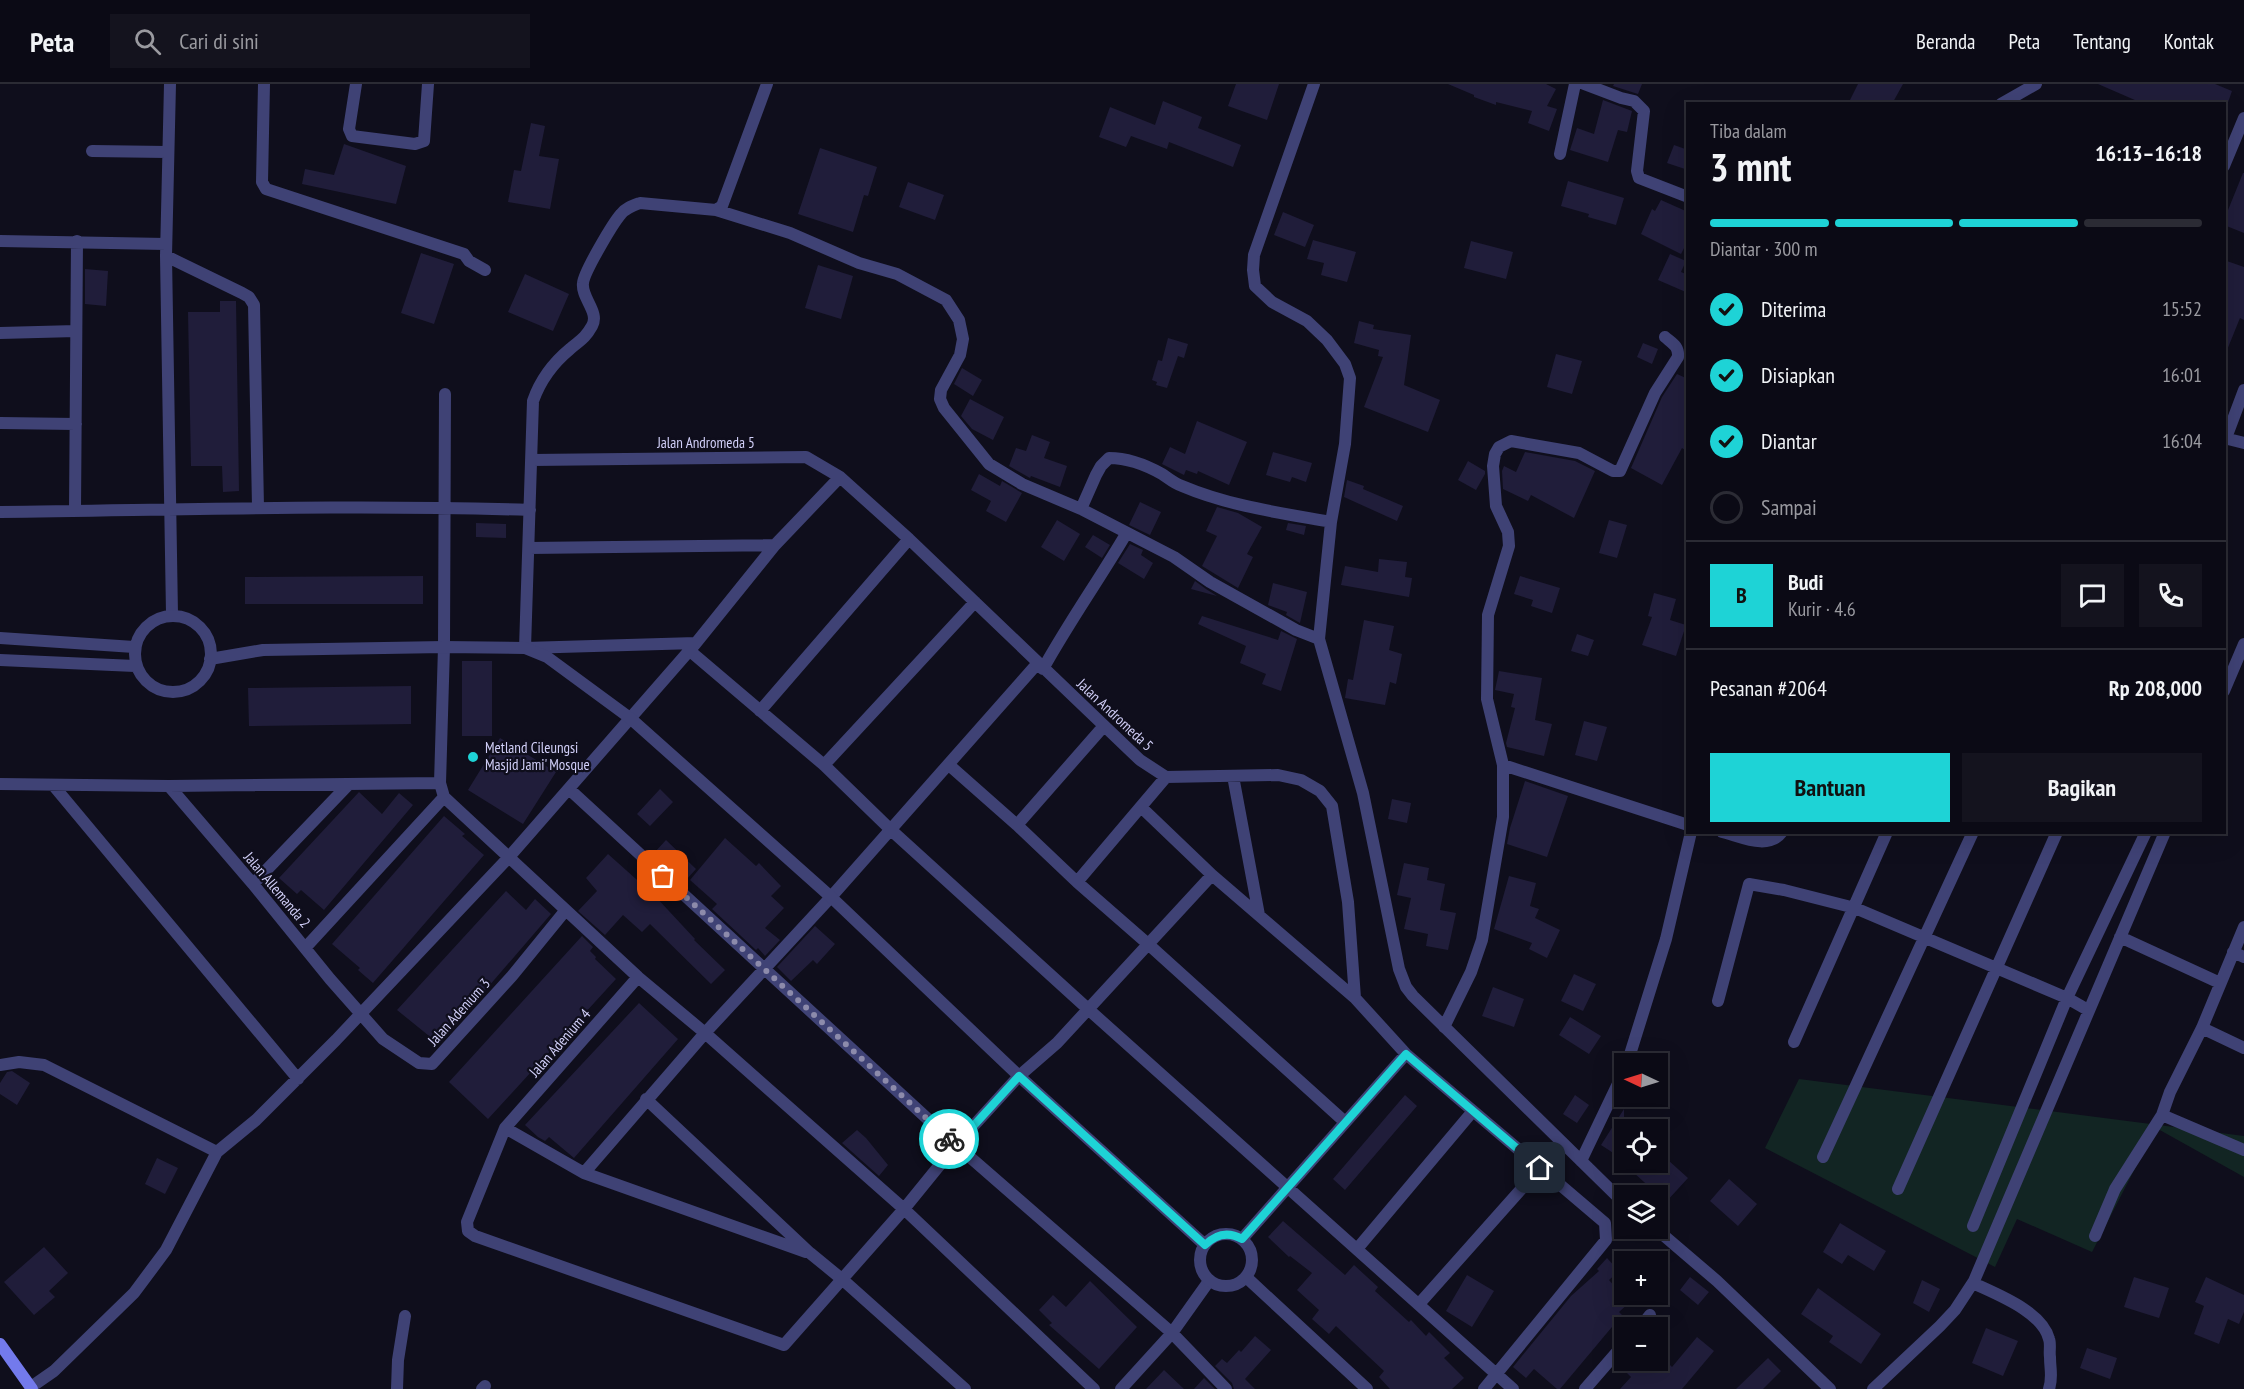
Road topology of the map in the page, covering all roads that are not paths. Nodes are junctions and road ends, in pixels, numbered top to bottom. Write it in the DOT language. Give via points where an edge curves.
graph roads {
  1 [pos="170,84"];
  2 [pos="264,84"];
  3 [pos="356,84"];
  4 [pos="428,84"];
  5 [pos="767,84"];
  6 [pos="1314,84"];
  7 [pos="1575,84"];
  8 [pos="1584,84"];
  9 [pos="2036,84"];
  10 [pos="2004,102"];
  11 [pos="2244,118"];
  12 [pos="92,151"];
  13 [pos="167,152"];
  14 [pos="1560,154"];
  15 [pos="2226,159"];
  16 [pos="1686,196"];
  17 [pos="716,210"];
  18 [pos="0,241"];
  19 [pos="77,241"];
  20 [pos="166,250"];
  21 [pos="485,270"];
  22 [pos="76,331"];
  23 [pos="0,333"];
  24 [pos="1665,337"];
  25 [pos="2244,390"];
  26 [pos="445,394"];
  27 [pos="0,423"];
  28 [pos="76,424"];
  29 [pos="2226,435"];
  30 [pos="2226,438"];
  31 [pos="2244,443"];
  32 [pos="532,460"];
  33 [pos="840,477"];
  34 [pos="258,507"];
  35 [pos="444,507"];
  36 [pos="170,509"];
  37 [pos="1081,509"];
  38 [pos="530,510"];
  39 [pos="75,511"];
  40 [pos="0,512"];
  41 [pos="1330,522"];
  42 [pos="1126,534"];
  43 [pos="909,539"];
  44 [pos="776,545"];
  45 [pos="529,548"];
  46 [pos="975,602"];
  47 [pos="172,614"];
  48 [pos="0,638"];
  49 [pos="1319,639"];
  50 [pos="2244,644"];
  51 [pos="134,647"];
  52 [pos="444,647"];
  53 [pos="693,647"];
  54 [pos="525,648"];
  55 [pos="210,659"];
  56 [pos="0,660"];
  57 [pos="135,666"];
  58 [pos="1040,666"];
  59 [pos="2226,686"];
  60 [pos="760,711"];
  61 [pos="630,718"];
  62 [pos="1103,727"];
  63 [pos="824,765"];
  64 [pos="949,765"];
  65 [pos="1503,765"];
  66 [pos="1233,776"];
  67 [pos="1166,777"];
  68 [pos="440,783"];
  69 [pos="0,784"];
  70 [pos="348,784"];
  71 [pos="53,785"];
  72 [pos="169,786"];
  73 [pos="569,789"];
  74 [pos="444,797"];
  75 [pos="1142,808"];
  76 [pos="1686,824"];
  77 [pos="1017,825"];
  78 [pos="891,830"];
  79 [pos="1691,834"];
  80 [pos="1731,834"];
  81 [pos="1780,834"];
  82 [pos="1886,834"];
  83 [pos="1972,834"];
  84 [pos="2056,834"];
  85 [pos="2145,834"];
  86 [pos="2164,834"];
  87 [pos="509,857"];
  88 [pos="1212,875"];
  89 [pos="1077,882"];
  90 [pos="253,884"];
  91 [pos="831,897"];
  92 [pos="1856,908"];
  93 [pos="565,911"];
  94 [pos="1258,915"];
  95 [pos="2244,927"];
  96 [pos="1924,937"];
  97 [pos="2120,937"];
  98 [pos="1148,944"];
  99 [pos="306,948"];
  100 [pos="2238,954"];
  101 [pos="1997,968"];
  102 [pos="764,970"];
  103 [pos="638,977"];
  104 [pos="2220,982"];
  105 [pos="1355,998"];
  106 [pos="2067,998"];
  107 [pos="1718,1001"];
  108 [pos="1088,1009"];
  109 [pos="2088,1010"];
  110 [pos="361,1014"];
  111 [pos="1444,1027"];
  112 [pos="2202,1028"];
  113 [pos="705,1033"];
  114 [pos="1794,1042"];
  115 [pos="2244,1048"];
  116 [pos="1630,1053"];
  117 [pos="1406,1054"];
  118 [pos="0,1065"];
  119 [pos="1019,1076"];
  120 [pos="293,1083"];
  121 [pos="1614,1092"];
  122 [pos="646,1099"];
  123 [pos="1473,1111"];
  124 [pos="2162,1115"];
  125 [pos="1345,1122"];
  126 [pos="505,1128"];
  127 [pos="956,1145"];
  128 [pos="2244,1150"];
  129 [pos="217,1152"];
  130 [pos="1823,1157"];
  131 [pos="1581,1161"];
  132 [pos="1540,1168"];
  133 [pos="584,1173"];
  134 [pos="1288,1187"];
  135 [pos="1898,1189"];
  136 [pos="1614,1193"];
  137 [pos="904,1209"];
  138 [pos="1973,1226"];
  139 [pos="2095,1236"];
  140 [pos="1242,1239"];
  141 [pos="1668,1239"];
  142 [pos="1205,1245"];
  143 [pos="1357,1249"];
  144 [pos="810,1253"];
  145 [pos="1246,1277"];
  146 [pos="843,1280"];
  147 [pos="1209,1281"];
  148 [pos="1973,1283"];
  149 [pos="1419,1304"];
  150 [pos="405,1316"];
  151 [pos="1172,1333"];
  152 [pos="0,1344"];
  153 [pos="1614,1356"];
  154 [pos="1496,1374"];
  155 [pos="31,1388"];
  156 [pos="397,1389"];
  157 [pos="965,1389"];
  158 [pos="1094,1389"];
  159 [pos="1121,1389"];
  160 [pos="1226,1389"];
  161 [pos="1367,1389"];
  162 [pos="1484,1389"];
  163 [pos="1513,1389"];
  164 [pos="1585,1389"];
  165 [pos="1830,1389"];
  166 [pos="1873,1389"];
  167 [pos="2049,1389"];
  1 -- 13 [label="street"];
  2 -- 21 [label="street" via="262,182 266,189 464,254"];
  3 -- 4 [label="street" via="349,129 352,136 415,144 424,141"];
  5 -- 17 [label="street" via="726,200"];
  6 -- 41 [label="street" via="1252,270 1255,286 1327,340 1350,378 1345,444"];
  7 -- 14 [label="street"];
  8 -- 16 [label="street" via="1634,100 1644,111 1639,178"];
  9 -- 10 [label="street"];
  11 -- 15 [label="street"];
  12 -- 13 [label="street"];
  13 -- 20 [label="street"];
  17 -- 32 [label="street" via="640,203 620,215 584,276 584,294 594,323 581,342 538,385 533,401"];
  17 -- 37 [label="street" via="897,274 946,300 959,320 963,339 960,355 940,390 944,408 989,464 1022,484"];
  18 -- 19 [label="street"];
  19 -- 20 [label="street"];
  19 -- 22 [label="street"];
  20 -- 34 [label="street" via="249,297 254,305"];
  20 -- 36 [label="street"];
  22 -- 23 [label="street"];
  22 -- 28 [label="street"];
  24 -- 65 [label="street" via="1676,345 1678,357 1655,393 1620,471 1578,453 1521,442 1504,443 1495,454 1496,506 1508,532 1509,546 1488,615 1487,699"];
  25 -- 29 [label="street"];
  26 -- 35 [label="street"];
  27 -- 28 [label="street"];
  28 -- 39 [label="street"];
  30 -- 31 [label="street"];
  32 -- 33 [label="street, Jalan Andromeda 5" via="806,457"];
  32 -- 38 [label="street"];
  33 -- 43 [label="street, Jalan Andromeda 5"];
  33 -- 44 [label="street"];
  34 -- 35 [label="street"];
  34 -- 36 [label="street"];
  35 -- 38 [label="street"];
  35 -- 52 [label="street"];
  36 -- 39 [label="street"];
  36 -- 47 [label="street"];
  37 -- 41 [label="street" via="1101,466 1109,458 1120,458 1180,486 1262,510"];
  37 -- 42 [label="street"];
  38 -- 45 [label="street"];
  39 -- 40 [label="street"];
  41 -- 49 [label="street"];
  42 -- 49 [label="street" via="1174,557 1296,630"];
  42 -- 58 [label="street"];
  43 -- 46 [label="street, Jalan Andromeda 5"];
  43 -- 60 [label="street"];
  44 -- 45 [label="street"];
  44 -- 53 [label="street"];
  45 -- 54 [label="street"];
  46 -- 58 [label="street, Jalan Andromeda 5"];
  46 -- 63 [label="street"];
  47 -- 51 [label="street" via="147,624"];
  47 -- 55 [label="street" via="192,619 206,634"];
  48 -- 51 [label="street"];
  49 -- 111 [label="street" via="1363,793 1401,977 1413,996"];
  50 -- 59 [label="street"];
  51 -- 57 [label="street"];
  52 -- 54 [label="street"];
  52 -- 55 [label="street" via="263,650"];
  52 -- 68 [label="street"];
  53 -- 54 [label="street"];
  53 -- 60 [label="street"];
  53 -- 61 [label="street"];
  54 -- 61 [label="street" via="548,657"];
  55 -- 57 [label="street" via="206,675 189,689 168,693 148,684"];
  56 -- 57 [label="street"];
  58 -- 62 [label="street, Jalan Andromeda 5"];
  58 -- 64 [label="street"];
  60 -- 63 [label="street"];
  61 -- 73 [label="street"];
  61 -- 91 [label="street"];
  62 -- 67 [label="street, Jalan Andromeda 5"];
  62 -- 77 [label="street"];
  63 -- 78 [label="street"];
  64 -- 77 [label="street"];
  64 -- 78 [label="street"];
  65 -- 76 [label="street"];
  65 -- 111 [label="street" via="1503,818 1482,940"];
  66 -- 67 [label="street"];
  66 -- 94 [label="street"];
  66 -- 105 [label="street" via="1278,775 1301,780 1320,791 1332,806 1348,902"];
  67 -- 75 [label="street"];
  68 -- 70 [label="street"];
  68 -- 74 [label="street"];
  69 -- 71 [label="street"];
  70 -- 72 [label="street"];
  70 -- 90 [label="street"];
  71 -- 72 [label="street"];
  71 -- 120 [label="street"];
  72 -- 90 [label="street, Jalan Allemanda 2"];
  73 -- 87 [label="street"];
  73 -- 102 [label="street"];
  74 -- 87 [label="street"];
  74 -- 99 [label="street"];
  75 -- 88 [label="street"];
  75 -- 89 [label="street"];
  77 -- 89 [label="street"];
  78 -- 91 [label="street"];
  78 -- 108 [label="street"];
  79 -- 116 [label="street" via="1666,939"];
  80 -- 81 [label="street" via="1766,842 1776,840"];
  82 -- 92 [label="street"];
  83 -- 96 [label="street"];
  84 -- 101 [label="street"];
  85 -- 106 [label="street"];
  86 -- 97 [label="street"];
  87 -- 93 [label="street"];
  87 -- 110 [label="street"];
  88 -- 94 [label="street"];
  88 -- 98 [label="street"];
  89 -- 98 [label="street"];
  90 -- 99 [label="street, Jalan Allemanda 2"];
  91 -- 102 [label="street"];
  91 -- 119 [label="street"];
  92 -- 96 [label="street"];
  92 -- 107 [label="street" via="1749,884"];
  92 -- 114 [label="street"];
  93 -- 103 [label="street"];
  93 -- 110 [label="street, Jalan Adenium 3" via="432,1064 419,1063 383,1039"];
  94 -- 105 [label="street"];
  95 -- 100 [label="street"];
  96 -- 101 [label="street"];
  96 -- 130 [label="street"];
  97 -- 104 [label="street"];
  97 -- 109 [label="street"];
  98 -- 108 [label="street"];
  98 -- 125 [label="street"];
  99 -- 110 [label="street, Jalan Allemanda 2"];
  100 -- 104 [label="street"];
  101 -- 106 [label="street"];
  101 -- 135 [label="street"];
  102 -- 113 [label="street"];
  102 -- 127 [label="street"];
  103 -- 113 [label="street"];
  103 -- 126 [label="street, Jalan Adenium 4"];
  104 -- 112 [label="street"];
  105 -- 117 [label="street"];
  106 -- 109 [label="street"];
  106 -- 138 [label="street"];
  108 -- 119 [label="street"];
  108 -- 134 [label="street"];
  109 -- 148 [label="street"];
  110 -- 120 [label="street"];
  111 -- 131 [label="street"];
  112 -- 115 [label="street"];
  112 -- 124 [label="street"];
  113 -- 122 [label="street"];
  113 -- 137 [label="street"];
  117 -- 123 [label="street"];
  117 -- 125 [label="street"];
  118 -- 129 [label="street" via="44,1065"];
  119 -- 127 [label="street"];
  119 -- 142 [label="street"];
  120 -- 129 [label="street"];
  121 -- 131 [label="street"];
  122 -- 133 [label="street"];
  122 -- 144 [label="street"];
  123 -- 132 [label="street"];
  123 -- 143 [label="street"];
  124 -- 128 [label="street"];
  124 -- 139 [label="street" via="2115,1189"];
  125 -- 134 [label="street"];
  126 -- 133 [label="street"];
  126 -- 146 [label="street, Jalan Adenium 4" via="467,1222 468,1231 475,1236 780,1345 787,1343"];
  127 -- 137 [label="street"];
  127 -- 151 [label="street"];
  129 -- 155 [label="street" via="166,1250 134,1293 54,1371"];
  131 -- 136 [label="street"];
  132 -- 149 [label="street"];
  132 -- 154 [label="street" via="1605,1223 1606,1240"];
  133 -- 144 [label="street"];
  134 -- 140 [label="street"];
  134 -- 143 [label="street"];
  137 -- 146 [label="street"];
  137 -- 158 [label="street"];
  140 -- 142 [label="street" via="1222,1234"];
  140 -- 145 [label="street" via="1252,1257"];
  141 -- 165 [label="street"];
  142 -- 147 [label="street" via="1200,1263"];
  143 -- 149 [label="street"];
  144 -- 146 [label="street"];
  145 -- 147 [label="street" via="1228,1287"];
  145 -- 161 [label="street"];
  146 -- 157 [label="street"];
  147 -- 151 [label="street"];
  148 -- 166 [label="street" via="1940,1326"];
  148 -- 167 [label="street" via="2040,1321 2049,1339 2053,1377"];
  149 -- 154 [label="street"];
  150 -- 156 [label="street"];
  151 -- 159 [label="street"];
  151 -- 160 [label="street"];
  152 -- 155 [label="main road"];
  153 -- 164 [label="street"];
  154 -- 162 [label="street"];
  154 -- 163 [label="street"];
}
